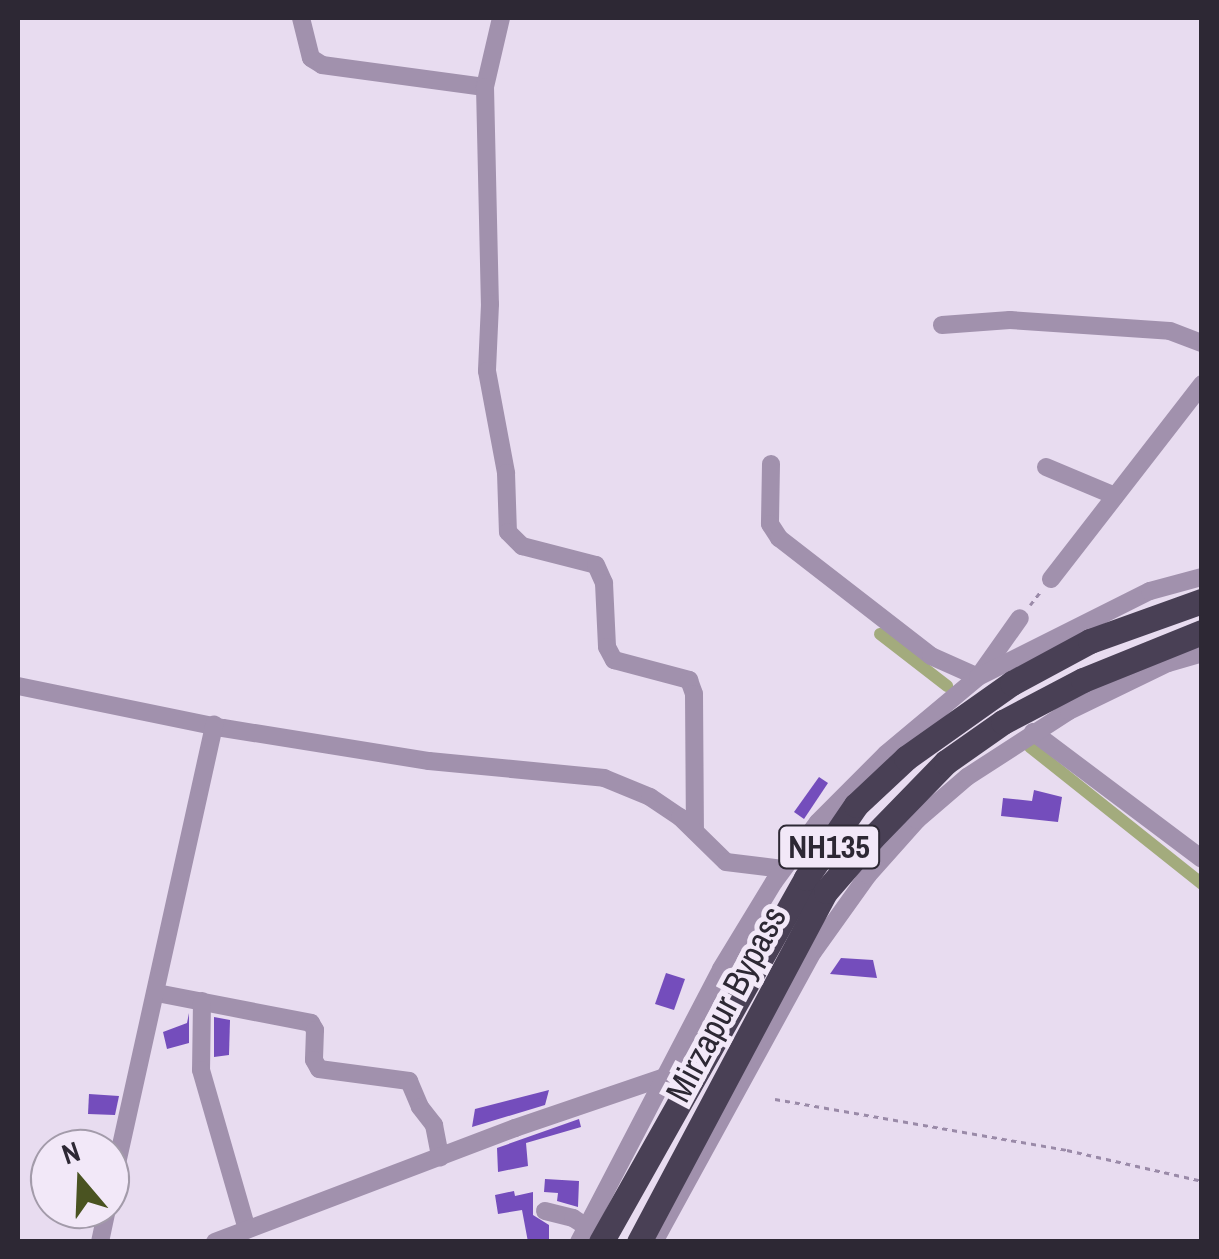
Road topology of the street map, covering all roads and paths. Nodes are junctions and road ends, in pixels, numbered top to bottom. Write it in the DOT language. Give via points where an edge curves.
graph roads {
  1 [pos="301,18"];
  2 [pos="502,18"];
  3 [pos="485,87"];
  4 [pos="942,325"];
  5 [pos="1202,343"];
  6 [pos="1202,384"];
  7 [pos="771,464"];
  8 [pos="1046,467"];
  9 [pos="1115,496"];
  10 [pos="1202,577"];
  11 [pos="1051,579"];
  12 [pos="1202,601"];
  13 [pos="1020,618"];
  14 [pos="1202,632"];
  15 [pos="1202,653"];
  16 [pos="978,678"];
  17 [pos="18,686"];
  18 [pos="214,724"];
  19 [pos="1033,732"];
  20 [pos="695,831"];
  21 [pos="1202,859"];
  22 [pos="784,869"];
  23 [pos="157,994"];
  24 [pos="202,1001"];
  25 [pos="657,1080"];
  26 [pos="775,1099"];
  27 [pos="125,1129"];
  28 [pos="440,1157"];
  29 [pos="1202,1181"];
  30 [pos="545,1212"];
  31 [pos="247,1229"];
  32 [pos="589,1237"];
  33 [pos="215,1242"];
  34 [pos="640,1242"];
  35 [pos="654,1242"];
  1 -- 3 [label="street" via="314,62"];
  2 -- 3 [label="street"];
  3 -- 20 [label="street" via="487,371 506,473 508,532 522,546 570,554 598,568 614,660 688,680 694,694"];
  4 -- 5 [label="street" via="1010,320 1170,331"];
  6 -- 9 [label="street"];
  7 -- 16 [label="street" via="770,524 779,538 931,656"];
  8 -- 9 [label="street"];
  9 -- 11 [label="street"];
  10 -- 16 [label="street" via="1150,591"];
  11 -- 13 [label="path"];
  12 -- 32 [label="highway, NH135" via="1090,641 1012,683 906,758 856,806"];
  13 -- 16 [label="street"];
  14 -- 34 [label="highway, Mirzapur Bypass / NH135" via="1083,680 1004,722 946,762 872,838 826,891"];
  15 -- 19 [label="street" via="1128,680"];
  16 -- 22 [label="street" via="886,754 818,822"];
  17 -- 18 [label="street"];
  18 -- 20 [label="street" via="429,761 594,776 650,797"];
  18 -- 23 [label="street"];
  19 -- 21 [label="street"];
  19 -- 35 [label="street" via="942,799 868,876 813,952"];
  20 -- 22 [label="street" via="726,862"];
  22 -- 25 [label="street"];
  23 -- 24 [label="street"];
  23 -- 27 [label="street"];
  24 -- 28 [label="street" via="310,1023 319,1068 409,1082 434,1125"];
  24 -- 31 [label="street" via="201,1070"];
  25 -- 28 [label="street"];
  25 -- 32 [label="street" via="616,1153"];
  26 -- 29 [label="path"];
  28 -- 31 [label="street"];
  30 -- 32 [label="street" via="574,1218"];
  31 -- 33 [label="street"];
}
